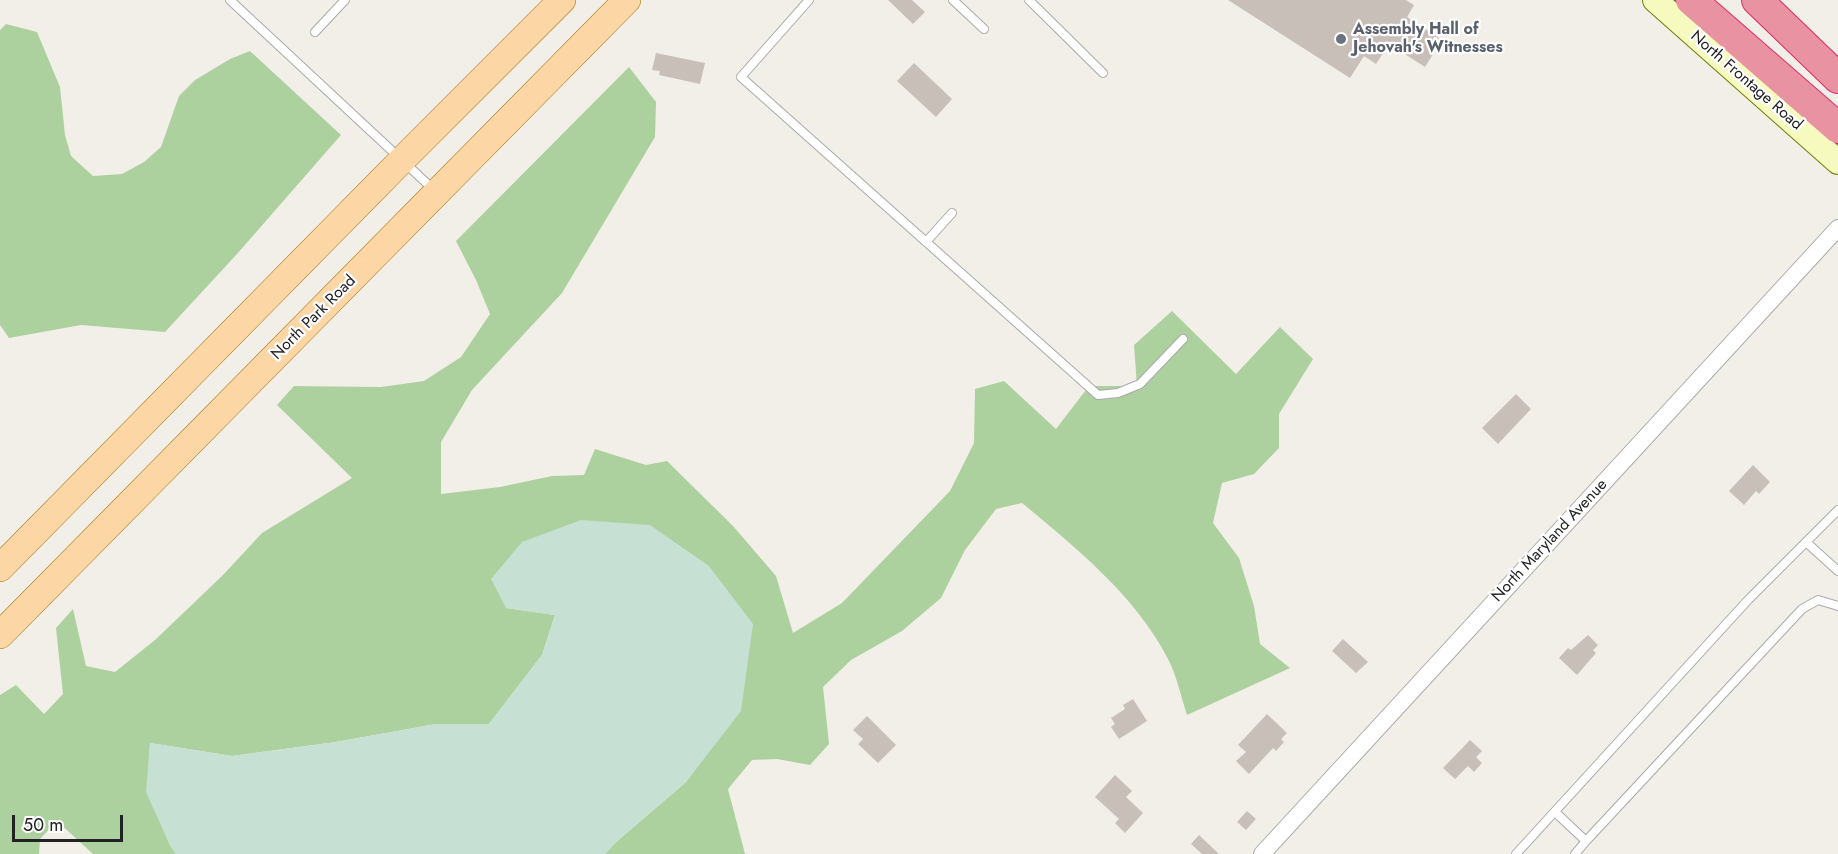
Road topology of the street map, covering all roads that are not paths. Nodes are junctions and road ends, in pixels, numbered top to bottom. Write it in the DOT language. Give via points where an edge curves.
graph roads {
  1 [pos="230,0"];
  2 [pos="345,0"];
  3 [pos="562,0"];
  4 [pos="627,0"];
  5 [pos="808,0"];
  6 [pos="953,0"];
  7 [pos="1029,0"];
  8 [pos="1655,0"];
  9 [pos="1691,0"];
  10 [pos="1757,0"];
  11 [pos="984,29"];
  12 [pos="315,32"];
  13 [pos="1103,74"];
  14 [pos="1838,78"];
  15 [pos="1838,128"];
  16 [pos="401,161"];
  17 [pos="1838,162"];
  18 [pos="437,193"];
  19 [pos="952,213"];
  20 [pos="1838,228"];
  21 [pos="926,242"];
  22 [pos="1183,339"];
  23 [pos="1838,510"];
  24 [pos="1806,542"];
  25 [pos="0,568"];
  26 [pos="1838,571"];
  27 [pos="1838,606"];
  28 [pos="5,627"];
  29 [pos="1555,812"];
  30 [pos="1586,841"];
  31 [pos="1262,854"];
  32 [pos="1516,854"];
  33 [pos="1575,854"];
  1 -- 16 [label="lane"];
  2 -- 12 [label="lane"];
  3 -- 16 [label="main road"];
  4 -- 18 [label="main road, North Park Road"];
  5 -- 21 [label="lane" via="741,77"];
  6 -- 11 [label="lane"];
  7 -- 13 [label="lane"];
  8 -- 17 [label="street, North Frontage Road"];
  9 -- 15 [label="highway"];
  10 -- 14 [label="highway"];
  16 -- 18 [label="lane"];
  16 -- 25 [label="main road"];
  18 -- 28 [label="main road, North Park Road"];
  19 -- 21 [label="lane"];
  20 -- 31 [label="street, North Maryland Avenue"];
  21 -- 22 [label="lane" via="1098,395 1118,393 1140,384"];
  23 -- 24 [label="lane"];
  24 -- 26 [label="lane"];
  24 -- 29 [label="lane"];
  27 -- 30 [label="lane" via="1818,600 1802,609"];
  29 -- 30 [label="lane"];
  29 -- 32 [label="lane"];
  30 -- 33 [label="lane"];
}
